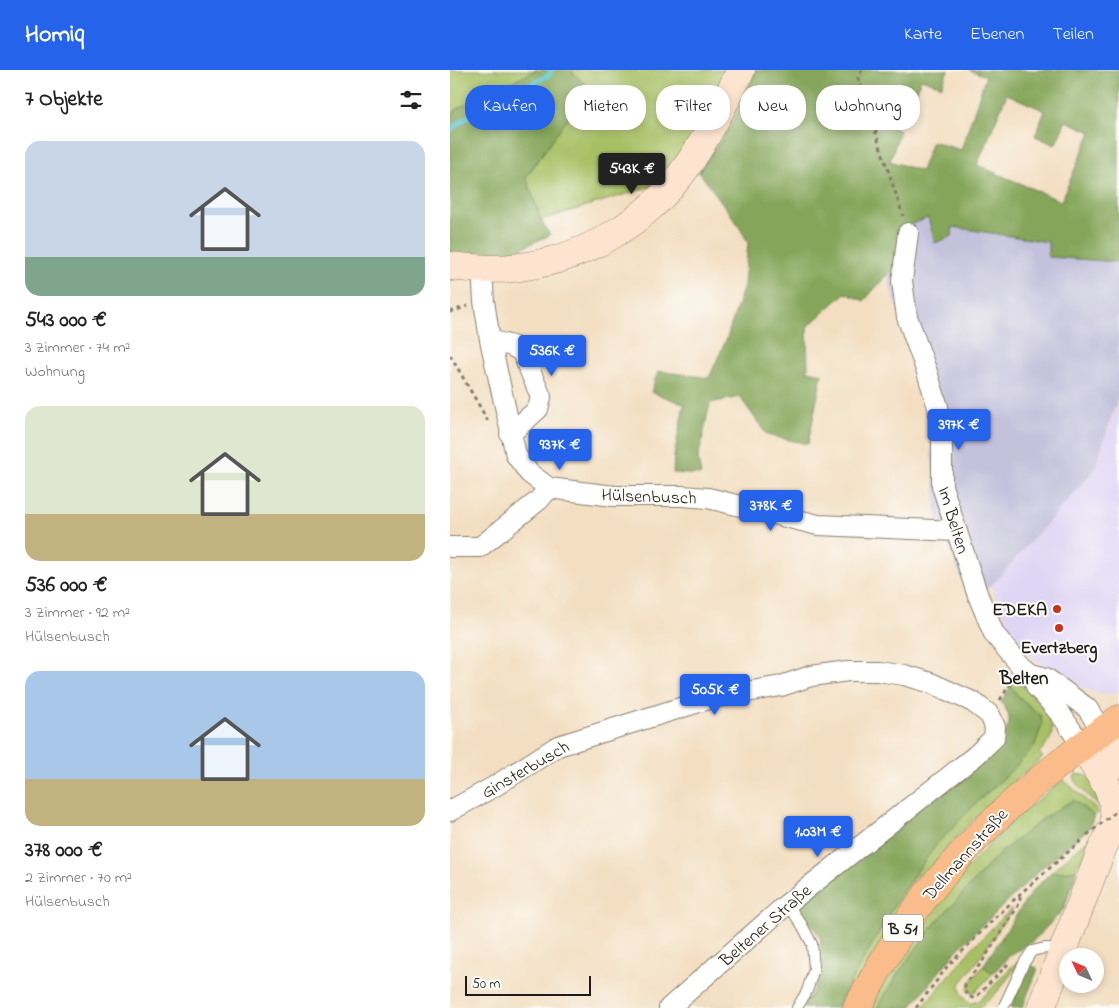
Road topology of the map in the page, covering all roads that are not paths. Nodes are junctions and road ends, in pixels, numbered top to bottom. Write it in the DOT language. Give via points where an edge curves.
graph roads {
  1 [pos="741,70"];
  2 [pos="908,233"];
  3 [pos="450,266"];
  4 [pos="482,269"];
  5 [pos="490,340"];
  6 [pos="510,434"];
  7 [pos="549,488"];
  8 [pos="956,531"];
  9 [pos="450,547"];
  10 [pos="993,721"];
  11 [pos="1101,732"];
  12 [pos="1119,764"];
  13 [pos="450,811"];
  14 [pos="1118,814"];
  15 [pos="787,904"];
  16 [pos="1064,948"];
  17 [pos="1059,950"];
  18 [pos="1059,961"];
  19 [pos="669,1008"];
  20 [pos="797,1008"];
  21 [pos="857,1008"];
  22 [pos="1003,1008"];
  23 [pos="1041,1008"];
  1 -- 4 [label="main road" via="700,147 666,192 641,215 611,235 559,258 526,266"];
  2 -- 8 [label="street, Im Belten" via="902,281 907,317 938,407 942,436 942,486"];
  3 -- 4 [label="main road"];
  4 -- 5 [label="street, Hülsenbusch"];
  5 -- 6 [label="street, Hülsenbusch"];
  5 -- 6 [label="street" via="522,352 542,397 538,409"];
  6 -- 7 [label="street, Hülsenbusch" via="516,456 528,473"];
  7 -- 8 [label="street, Hülsenbusch" via="614,496 708,498 818,525"];
  7 -- 9 [label="street" via="480,548"];
  8 -- 11 [label="street, Im Belten" via="994,634 1026,671 1046,678 1087,708"];
  10 -- 13 [label="street, Ginsterbusch" via="973,702 904,675 848,671 811,676 781,686 712,698 558,746"];
  10 -- 15 [label="street, Beltener Straße" via="994,738 975,756"];
  11 -- 12 [label="main road"];
  11 -- 14 [label="main road" via="1107,786"];
  11 -- 21 [label="main road, Dellmannstraße / B 51" via="1027,790 960,855 922,900 887,953"];
  14 -- 16 [label="main road"];
  15 -- 19 [label="street, Beltener Straße"];
  15 -- 20 [label="lane" via="812,944 814,961 807,991"];
  17 -- 22 [label="lane" via="1032,951"];
  18 -- 23 [label="main road"];
}
